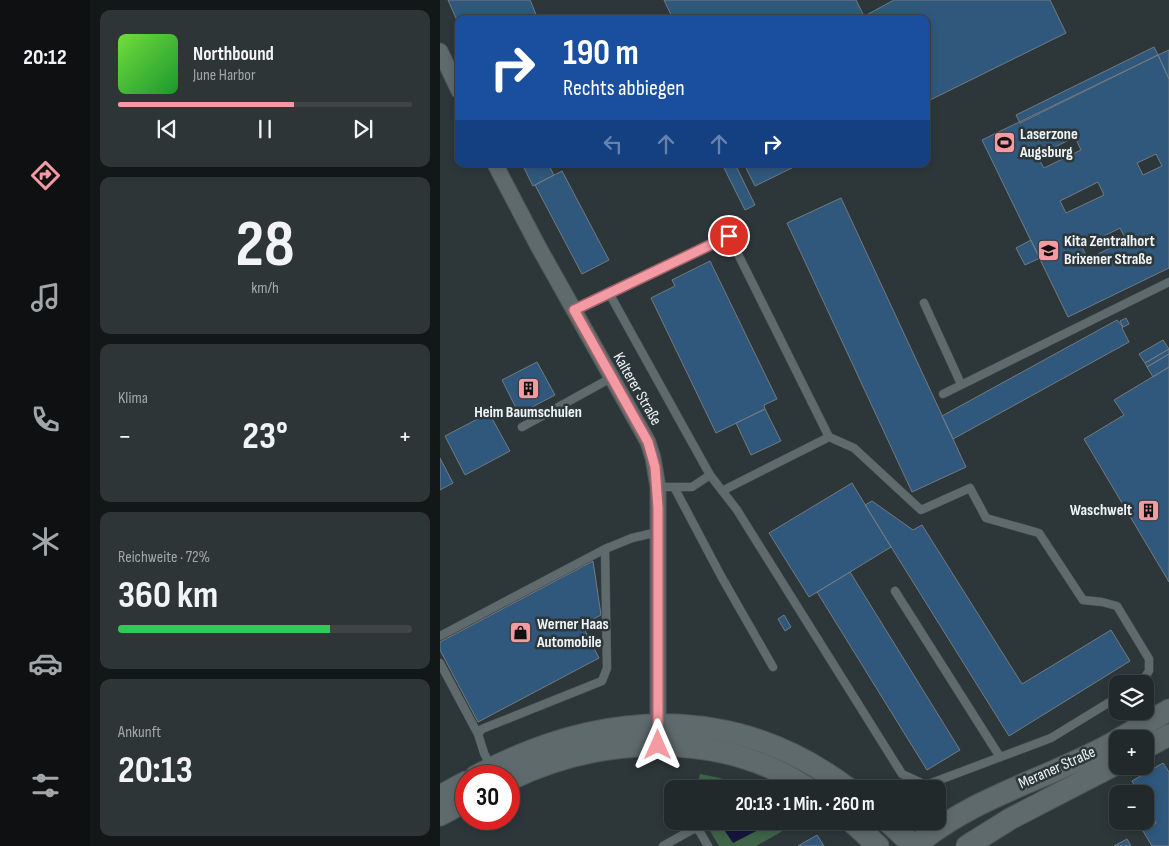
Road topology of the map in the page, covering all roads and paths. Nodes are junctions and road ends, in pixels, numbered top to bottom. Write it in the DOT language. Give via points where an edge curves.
graph roads {
  1 [pos="440,51"];
  2 [pos="455,83"];
  3 [pos="497,167"];
  4 [pos="1169,282"];
  5 [pos="609,293"];
  6 [pos="924,303"];
  7 [pos="574,310"];
  8 [pos="611,378"];
  9 [pos="962,384"];
  10 [pos="943,394"];
  11 [pos="522,427"];
  12 [pos="830,437"];
  13 [pos="710,475"];
  14 [pos="658,487"];
  15 [pos="674,487"];
  16 [pos="722,490"];
  17 [pos="658,532"];
  18 [pos="605,549"];
  19 [pos="895,591"];
  20 [pos="440,636"];
  21 [pos="440,663"];
  22 [pos="773,667"];
  23 [pos="1146,675"];
  24 [pos="1109,703"];
  25 [pos="1169,710"];
  26 [pos="1143,730"];
  27 [pos="478,734"];
  28 [pos="658,735"];
  29 [pos="1169,735"];
  30 [pos="1154,743"];
  31 [pos="1109,752"];
  32 [pos="1109,755"];
  33 [pos="1000,757"];
  34 [pos="488,765"];
  35 [pos="520,773"];
  36 [pos="794,780"];
  37 [pos="835,780"];
  38 [pos="455,788"];
  39 [pos="997,794"];
  40 [pos="440,796"];
  41 [pos="455,807"];
  42 [pos="440,815"];
  43 [pos="1010,820"];
  44 [pos="861,830"];
  45 [pos="897,830"];
  46 [pos="663,846"];
  47 [pos="708,846"];
  48 [pos="878,846"];
  49 [pos="914,846"];
  50 [pos="967,846"];
  1 -- 2 [label="street"];
  3 -- 7 [label="street, Kalterer Straße"];
  4 -- 9 [label="lane"];
  5 -- 7 [label="lane"];
  5 -- 12 [label="lane" via="729,236"];
  5 -- 13 [label="lane"];
  6 -- 9 [label="lane"];
  7 -- 8 [label="street, Kalterer Straße"];
  8 -- 11 [label="lane"];
  8 -- 14 [label="street, Kalterer Straße" via="648,442"];
  9 -- 10 [label="lane"];
  12 -- 16 [label="lane"];
  12 -- 23 [label="lane" via="854,448 921,510 970,488 986,518 1039,533 1083,600 1117,606 1145,649 1149,659"];
  13 -- 15 [label="lane" via="692,487"];
  13 -- 16 [label="lane"];
  14 -- 15 [label="lane"];
  14 -- 17 [label="street, Kalterer Straße"];
  15 -- 22 [label="lane" via="720,576"];
  16 -- 33 [label="lane" via="902,774 926,785"];
  17 -- 18 [label="lane"];
  17 -- 28 [label="street, Kalterer Straße"];
  18 -- 20 [label="lane"];
  18 -- 27 [label="lane" via="607,668 602,681 493,724"];
  19 -- 33 [label="lane"];
  21 -- 27 [label="lane"];
  24 -- 33 [label="lane" via="1051,738"];
  25 -- 26 [label="main road, Meraner Straße"];
  27 -- 34 [label="lane"];
  28 -- 35 [label="main road"];
  28 -- 36 [label="main road" via="748,760"];
  28 -- 37 [label="main road" via="687,725 756,738 801,758"];
  29 -- 30 [label="main road"];
  31 -- 39 [label="main road, Meraner Straße" via="1078,760"];
  32 -- 43 [label="main road, Meraner Straße"];
  38 -- 40 [label="main road"];
  39 -- 43 [label="main road, Meraner Straße"];
  39 -- 49 [label="main road, Meraner Straße" via="934,830"];
  41 -- 42 [label="main road"];
  43 -- 50 [label="main road, Meraner Straße"];
  44 -- 48 [label="main road"];
  45 -- 49 [label="main road"];
  46 -- 47 [label="lane" via="697,827"];
}
